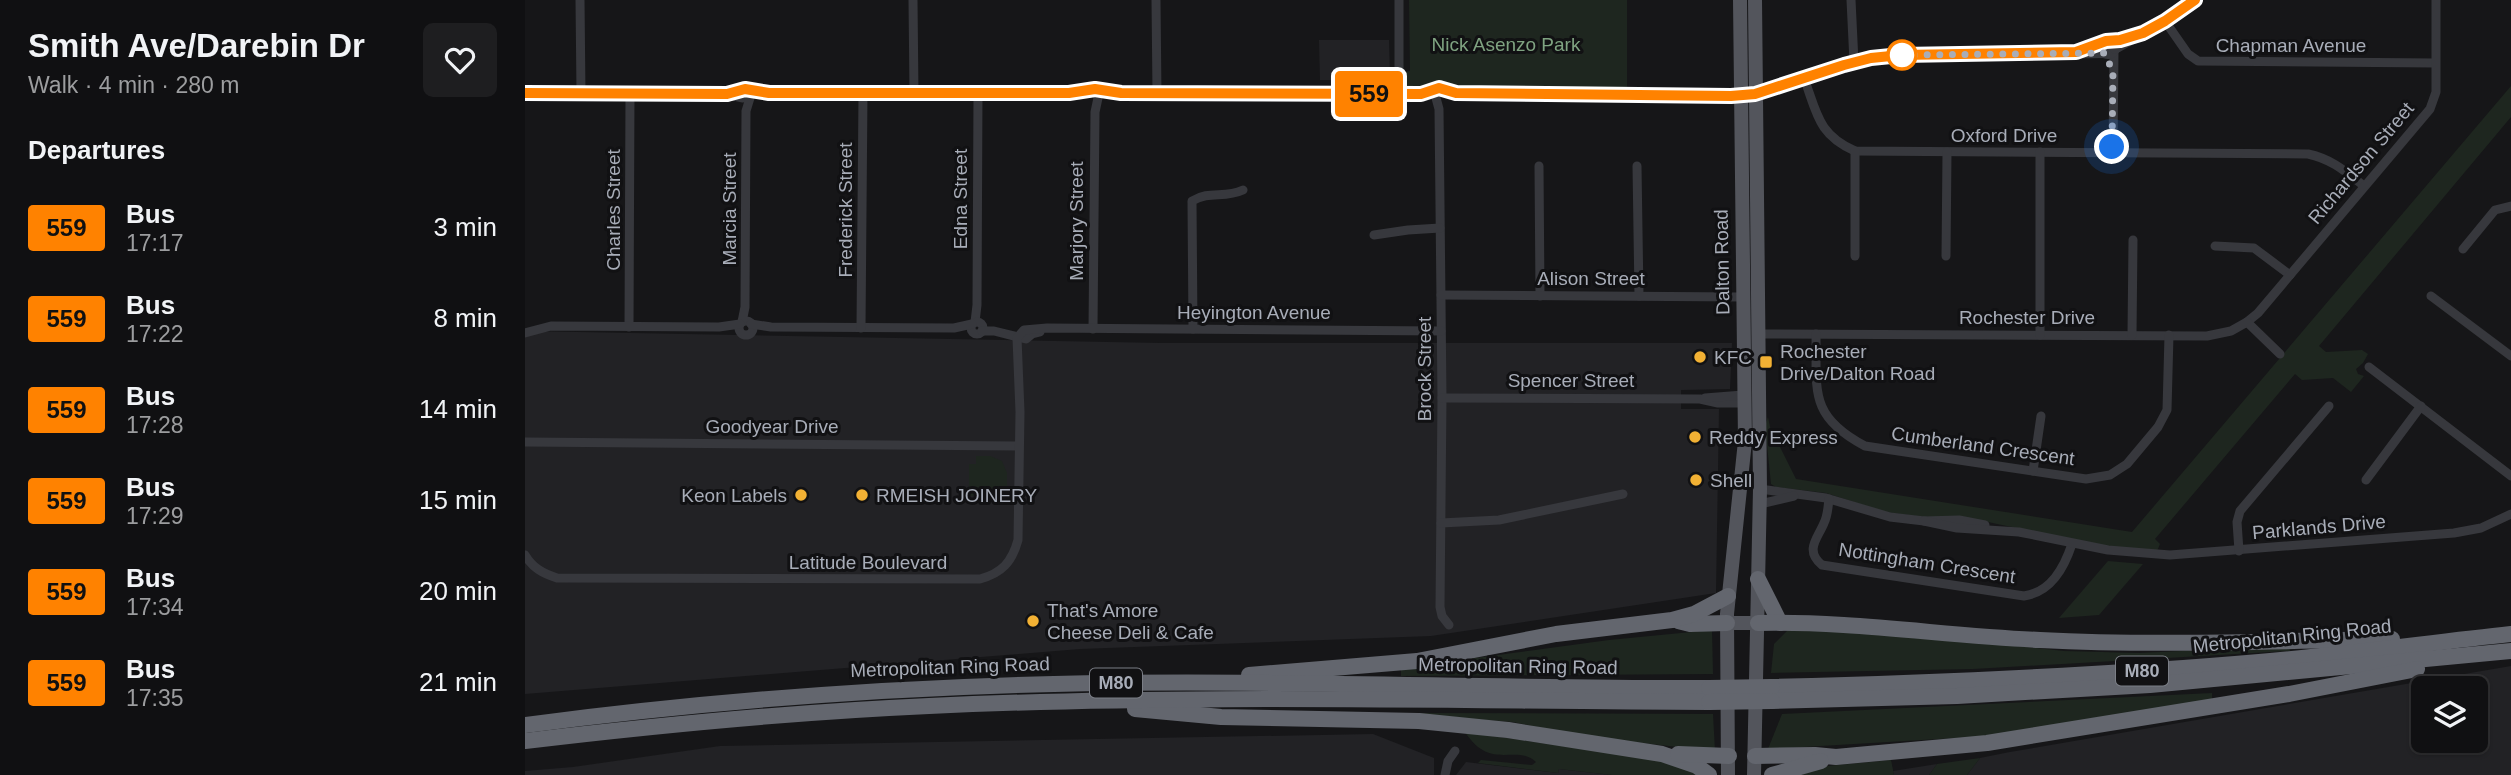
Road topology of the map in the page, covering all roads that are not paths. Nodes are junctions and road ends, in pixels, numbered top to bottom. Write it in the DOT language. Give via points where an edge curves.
graph roads {
  1 [pos="580,0"];
  2 [pos="913,0"];
  3 [pos="1156,0"];
  4 [pos="1399,0"];
  5 [pos="1739,0"];
  6 [pos="1755,0"];
  7 [pos="1851,0"];
  8 [pos="2195,0"];
  9 [pos="2436,0"];
  10 [pos="2165,21"];
  11 [pos="2109,49"];
  12 [pos="1854,62"];
  13 [pos="2435,63"];
  14 [pos="1804,78"];
  15 [pos="525,93"];
  16 [pos="581,93"];
  17 [pos="630,93"];
  18 [pos="863,93"];
  19 [pos="914,93"];
  20 [pos="978,93"];
  21 [pos="1157,94"];
  22 [pos="1399,94"];
  23 [pos="1755,94"];
  24 [pos="1439,95"];
  25 [pos="1739,95"];
  26 [pos="747,96"];
  27 [pos="1095,96"];
  28 [pos="1855,152"];
  29 [pos="1947,152"];
  30 [pos="2040,152"];
  31 [pos="2113,153"];
  32 [pos="1539,166"];
  33 [pos="1637,166"];
  34 [pos="2364,186"];
  35 [pos="1243,190"];
  36 [pos="2511,205"];
  37 [pos="1440,228"];
  38 [pos="1374,235"];
  39 [pos="2133,240"];
  40 [pos="2215,246"];
  41 [pos="2463,249"];
  42 [pos="1855,256"];
  43 [pos="1946,256"];
  44 [pos="2290,275"];
  45 [pos="1441,295"];
  46 [pos="1540,296"];
  47 [pos="1639,296"];
  48 [pos="2431,296"];
  49 [pos="1742,297"];
  50 [pos="2247,322"];
  51 [pos="746,326"];
  52 [pos="977,326"];
  53 [pos="629,327"];
  54 [pos="861,328"];
  55 [pos="1093,329"];
  56 [pos="1193,329"];
  57 [pos="1441,331"];
  58 [pos="525,333"];
  59 [pos="1758,334"];
  60 [pos="1816,334"];
  61 [pos="2040,335"];
  62 [pos="2132,335"];
  63 [pos="2169,335"];
  64 [pos="1021,337"];
  65 [pos="2280,354"];
  66 [pos="2511,356"];
  67 [pos="2369,367"];
  68 [pos="1442,398"];
  69 [pos="1744,399"];
  70 [pos="1759,399"];
  71 [pos="2329,406"];
  72 [pos="2421,407"];
  73 [pos="2041,416"];
  74 [pos="525,442"];
  75 [pos="1019,446"];
  76 [pos="2033,471"];
  77 [pos="2509,473"];
  78 [pos="2366,480"];
  79 [pos="1623,494"];
  80 [pos="1799,495"];
  81 [pos="1760,496"];
  82 [pos="1829,499"];
  83 [pos="2509,514"];
  84 [pos="1441,523"];
  85 [pos="2072,544"];
  86 [pos="2239,551"];
  87 [pos="525,555"];
  88 [pos="528,567"];
  89 [pos="1758,579"];
  90 [pos="1728,596"];
  91 [pos="1672,620"];
  92 [pos="1727,623"];
  93 [pos="1758,623"];
  94 [pos="1780,623"];
  95 [pos="1450,625"];
  96 [pos="2511,634"];
  97 [pos="2469,639"];
  98 [pos="2511,651"];
  99 [pos="2477,654"];
  100 [pos="1160,683"];
  101 [pos="1772,694"];
  102 [pos="1709,695"];
  103 [pos="1085,702"];
  104 [pos="525,724"];
  105 [pos="525,741"];
  106 [pos="1455,751"];
  107 [pos="1662,754"];
  108 [pos="1729,756"];
  109 [pos="1755,756"];
  110 [pos="1836,757"];
  111 [pos="1445,775"];
  112 [pos="1709,775"];
  113 [pos="1728,775"];
  114 [pos="1753,775"];
  115 [pos="1772,775"];
  1 -- 16 [label="street"];
  2 -- 19 [label="street"];
  3 -- 21 [label="street"];
  4 -- 22 [label="street"];
  5 -- 25 [label="main road, Dalton Road"];
  6 -- 23 [label="main road, Dalton Road"];
  7 -- 12 [label="street"];
  8 -- 10 [label="street"];
  9 -- 13 [label="street, Richardson Street"];
  10 -- 11 [label="street"];
  10 -- 13 [label="street, Chapman Avenue" via="2198,61"];
  11 -- 12 [label="street" via="1901,55"];
  11 -- 31 [label="street"];
  12 -- 14 [label="street"];
  13 -- 34 [label="street, Richardson Street" via="2430,109"];
  14 -- 23 [label="street"];
  14 -- 28 [label="street" via="1822,127 1836,143"];
  15 -- 16 [label="street"];
  16 -- 17 [label="street"];
  17 -- 26 [label="street"];
  17 -- 53 [label="street, Charles Street"];
  18 -- 19 [label="street"];
  18 -- 26 [label="street"];
  18 -- 54 [label="street, Frederick Street"];
  19 -- 20 [label="street"];
  20 -- 27 [label="street"];
  20 -- 52 [label="street, Edna Street"];
  21 -- 22 [label="street"];
  21 -- 27 [label="street"];
  22 -- 24 [label="street"];
  23 -- 25 [label="main road"];
  23 -- 59 [label="main road, Dalton Road"];
  24 -- 25 [label="street"];
  24 -- 37 [label="street, Brock Street"];
  25 -- 49 [label="main road, Dalton Road"];
  26 -- 51 [label="street, Marcia Street"];
  27 -- 55 [label="street, Marjory Street"];
  28 -- 29 [label="street, Oxford Drive"];
  28 -- 42 [label="street"];
  29 -- 30 [label="street, Oxford Drive"];
  29 -- 43 [label="street"];
  30 -- 31 [label="street, Oxford Drive"];
  30 -- 61 [label="street"];
  31 -- 34 [label="street, Oxford Drive" via="2308,154 2338,165"];
  32 -- 46 [label="street"];
  33 -- 47 [label="street"];
  34 -- 44 [label="street, Richardson Street"];
  35 -- 56 [label="street" via="1232,195 1202,195 1192,201"];
  36 -- 41 [label="street" via="2495,211"];
  37 -- 38 [label="street"];
  37 -- 45 [label="street, Brock Street"];
  39 -- 62 [label="street"];
  40 -- 44 [label="street" via="2254,248"];
  44 -- 50 [label="street, Richardson Street"];
  45 -- 46 [label="street, Alison Street"];
  45 -- 57 [label="street, Brock Street"];
  46 -- 47 [label="street, Alison Street"];
  47 -- 49 [label="street, Alison Street"];
  48 -- 66 [label="street"];
  49 -- 69 [label="main road, Dalton Road"];
  50 -- 63 [label="street, Rochester Drive" via="2221,334"];
  50 -- 65 [label="street"];
  51 -- 53 [label="street, Heyington Avenue"];
  51 -- 54 [label="street, Heyington Avenue"];
  52 -- 54 [label="street, Heyington Avenue"];
  52 -- 64 [label="street, Heyington Avenue"];
  53 -- 58 [label="street, Heyington Avenue" via="551,326"];
  55 -- 56 [label="street, Heyington Avenue"];
  55 -- 64 [label="street, Heyington Avenue"];
  56 -- 57 [label="street, Heyington Avenue"];
  57 -- 68 [label="street, Brock Street"];
  59 -- 60 [label="street, Rochester Drive"];
  59 -- 70 [label="main road, Dalton Road"];
  60 -- 61 [label="street, Rochester Drive"];
  60 -- 76 [label="street, Cumberland Crescent" via="1819,399 1831,423 1847,436 1865,446"];
  61 -- 62 [label="street, Rochester Drive"];
  62 -- 63 [label="street, Rochester Drive"];
  63 -- 76 [label="street, Cumberland Crescent" via="2167,410 2127,464 2110,475 2086,479"];
  64 -- 75 [label="street, Latitude Boulevard"];
  67 -- 72 [label="street"];
  68 -- 69 [label="street, Spencer Street"];
  68 -- 84 [label="street, Brock Street"];
  69 -- 70 [label="main road, Spencer Street"];
  69 -- 90 [label="main road, Dalton Road" via="1742,488"];
  70 -- 81 [label="main road, Dalton Road"];
  71 -- 86 [label="street" via="2240,510"];
  72 -- 77 [label="street"];
  72 -- 78 [label="street"];
  73 -- 76 [label="street"];
  74 -- 75 [label="street, Goodyear Drive"];
  75 -- 88 [label="street, Latitude Boulevard" via="1015,552 1005,568 980,579 557,578"];
  79 -- 84 [label="street" via="1499,520"];
  80 -- 81 [label="street, Parklands Drive"];
  80 -- 81 [label="street"];
  80 -- 82 [label="street, Parklands Drive"];
  81 -- 89 [label="main road, Dalton Road"];
  82 -- 85 [label="street, Parklands Drive" via="1876,514"];
  82 -- 85 [label="street, Nottingham Crescent" via="1826,520 1813,543 1813,555 1822,565 2024,596 2042,590 2057,575"];
  83 -- 86 [label="street, Parklands Drive" via="2481,528 2453,533"];
  84 -- 95 [label="street, Brock Street" via="1440,607"];
  85 -- 86 [label="street, Parklands Drive" via="2170,555"];
  87 -- 88 [label="street, Latitude Boulevard"];
  89 -- 93 [label="main road, Dalton Road"];
  89 -- 94 [label="highway"];
  90 -- 91 [label="highway"];
  90 -- 92 [label="main road, Dalton Road"];
  91 -- 92 [label="highway"];
  91 -- 100 [label="highway" via="1556,634 1417,661"];
  92 -- 93 [label="main road"];
  92 -- 108 [label="main road, Dalton Road"];
  93 -- 94 [label="highway"];
  93 -- 109 [label="main road, Dalton Road"];
  94 -- 97 [label="highway" via="2098,643"];
  96 -- 97 [label="highway, Metropolitan Ring Road / M80"];
  97 -- 101 [label="highway, Metropolitan Ring Road / M80" via="2139,672"];
  98 -- 99 [label="highway, Metropolitan Ring Road / M80"];
  99 -- 101 [label="highway, Metropolitan Ring Road / M80" via="2150,685 1957,696"];
  99 -- 110 [label="highway" via="2289,694 1987,743"];
  100 -- 102 [label="highway, Metropolitan Ring Road / M80"];
  100 -- 104 [label="highway, Metropolitan Ring Road / M80" via="834,693 709,702"];
  101 -- 102 [label="highway, Metropolitan Ring Road / M80, bridge"];
  102 -- 103 [label="highway, Metropolitan Ring Road / M80"];
  103 -- 105 [label="highway, Metropolitan Ring Road / M80" via="831,712"];
  103 -- 107 [label="highway" via="1221,717 1469,725"];
  106 -- 111 [label="street"];
  107 -- 108 [label="highway"];
  107 -- 112 [label="highway"];
  108 -- 109 [label="main road"];
  108 -- 113 [label="main road, Dalton Road"];
  109 -- 110 [label="highway"];
  109 -- 114 [label="main road, Dalton Road"];
  110 -- 115 [label="highway"];
}
